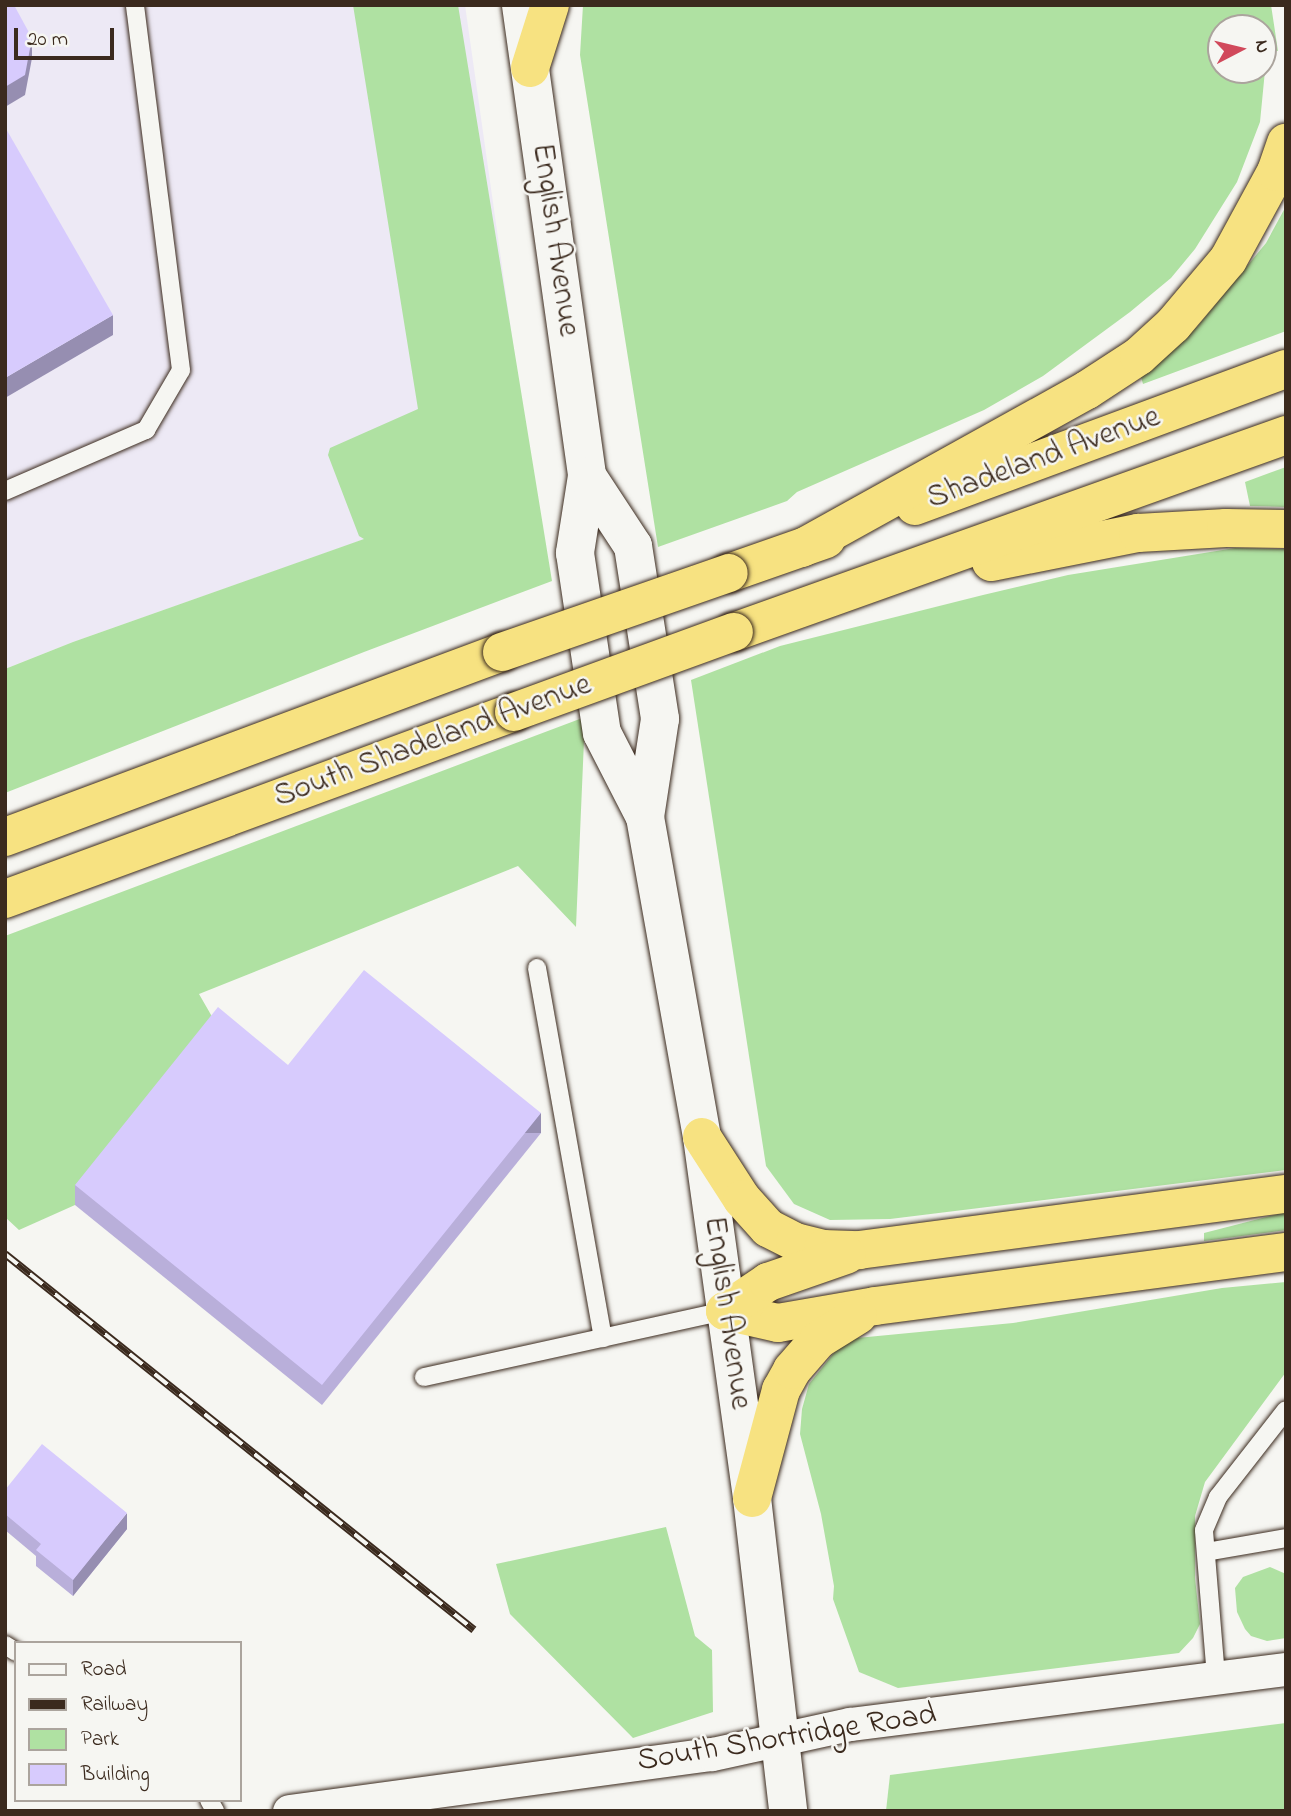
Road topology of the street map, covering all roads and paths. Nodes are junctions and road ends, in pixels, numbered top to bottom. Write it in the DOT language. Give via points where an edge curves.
graph roads {
  1 [pos="135,5"];
  2 [pos="521,5"];
  3 [pos="550,5"];
  4 [pos="530,68"];
  5 [pos="1286,143"];
  6 [pos="1286,369"];
  7 [pos="1286,435"];
  8 [pos="587,476"];
  9 [pos="5,491"];
  10 [pos="1286,528"];
  11 [pos="802,548"];
  12 [pos="862,587"];
  13 [pos="645,817"];
  14 [pos="5,837"];
  15 [pos="5,899"];
  16 [pos="537,968"];
  17 [pos="702,1137"];
  18 [pos="1286,1194"];
  19 [pos="859,1250"];
  20 [pos="1286,1252"];
  21 [pos="875,1306"];
  22 [pos="725,1311"];
  23 [pos="603,1338"];
  24 [pos="424,1377"];
  25 [pos="1286,1410"];
  26 [pos="752,1497"];
  27 [pos="1286,1538"];
  28 [pos="1206,1552"];
  29 [pos="1286,1669"];
  30 [pos="1216,1677"];
  31 [pos="779,1740"];
  32 [pos="289,1811"];
  33 [pos="788,1811"];
  1 -- 9 [label="lane" via="181,370 146,430"];
  2 -- 4 [label="street, English Avenue"];
  3 -- 4 [label="highway"];
  4 -- 8 [label="street, English Avenue"];
  5 -- 11 [label="highway" via="1276,172 1228,260 1181,317 1139,356 1087,390"];
  6 -- 11 [label="highway, Shadeland Avenue"];
  7 -- 12 [label="highway, Shadeland Avenue"];
  8 -- 13 [label="street, English Avenue" via="575,553 602,733"];
  8 -- 13 [label="street, English Avenue" via="633,545 660,719"];
  10 -- 12 [label="highway" via="1138,533"];
  11 -- 14 [label="highway, South Shadeland Avenue, bridge" via="502,652"];
  12 -- 15 [label="highway, South Shadeland Avenue, bridge"];
  13 -- 17 [label="street, English Avenue"];
  16 -- 23 [label="lane"];
  17 -- 19 [label="highway" via="754,1215 776,1234 815,1248"];
  17 -- 22 [label="street, English Avenue"];
  18 -- 19 [label="highway"];
  19 -- 22 [label="highway" via="768,1282"];
  20 -- 21 [label="highway"];
  21 -- 22 [label="highway" via="778,1323"];
  21 -- 26 [label="highway" via="818,1340 792,1370 781,1390"];
  22 -- 23 [label="lane"];
  22 -- 26 [label="street, English Avenue"];
  23 -- 24 [label="lane"];
  25 -- 28 [label="lane" via="1218,1497 1204,1530"];
  26 -- 31 [label="street, English Avenue"];
  27 -- 28 [label="lane"];
  28 -- 30 [label="lane"];
  29 -- 30 [label="street, South Shortridge Road"];
  30 -- 31 [label="street, South Shortridge Road" via="850,1724"];
  31 -- 32 [label="street, South Shortridge Road" via="712,1754"];
  31 -- 33 [label="street, English Avenue"];
}
